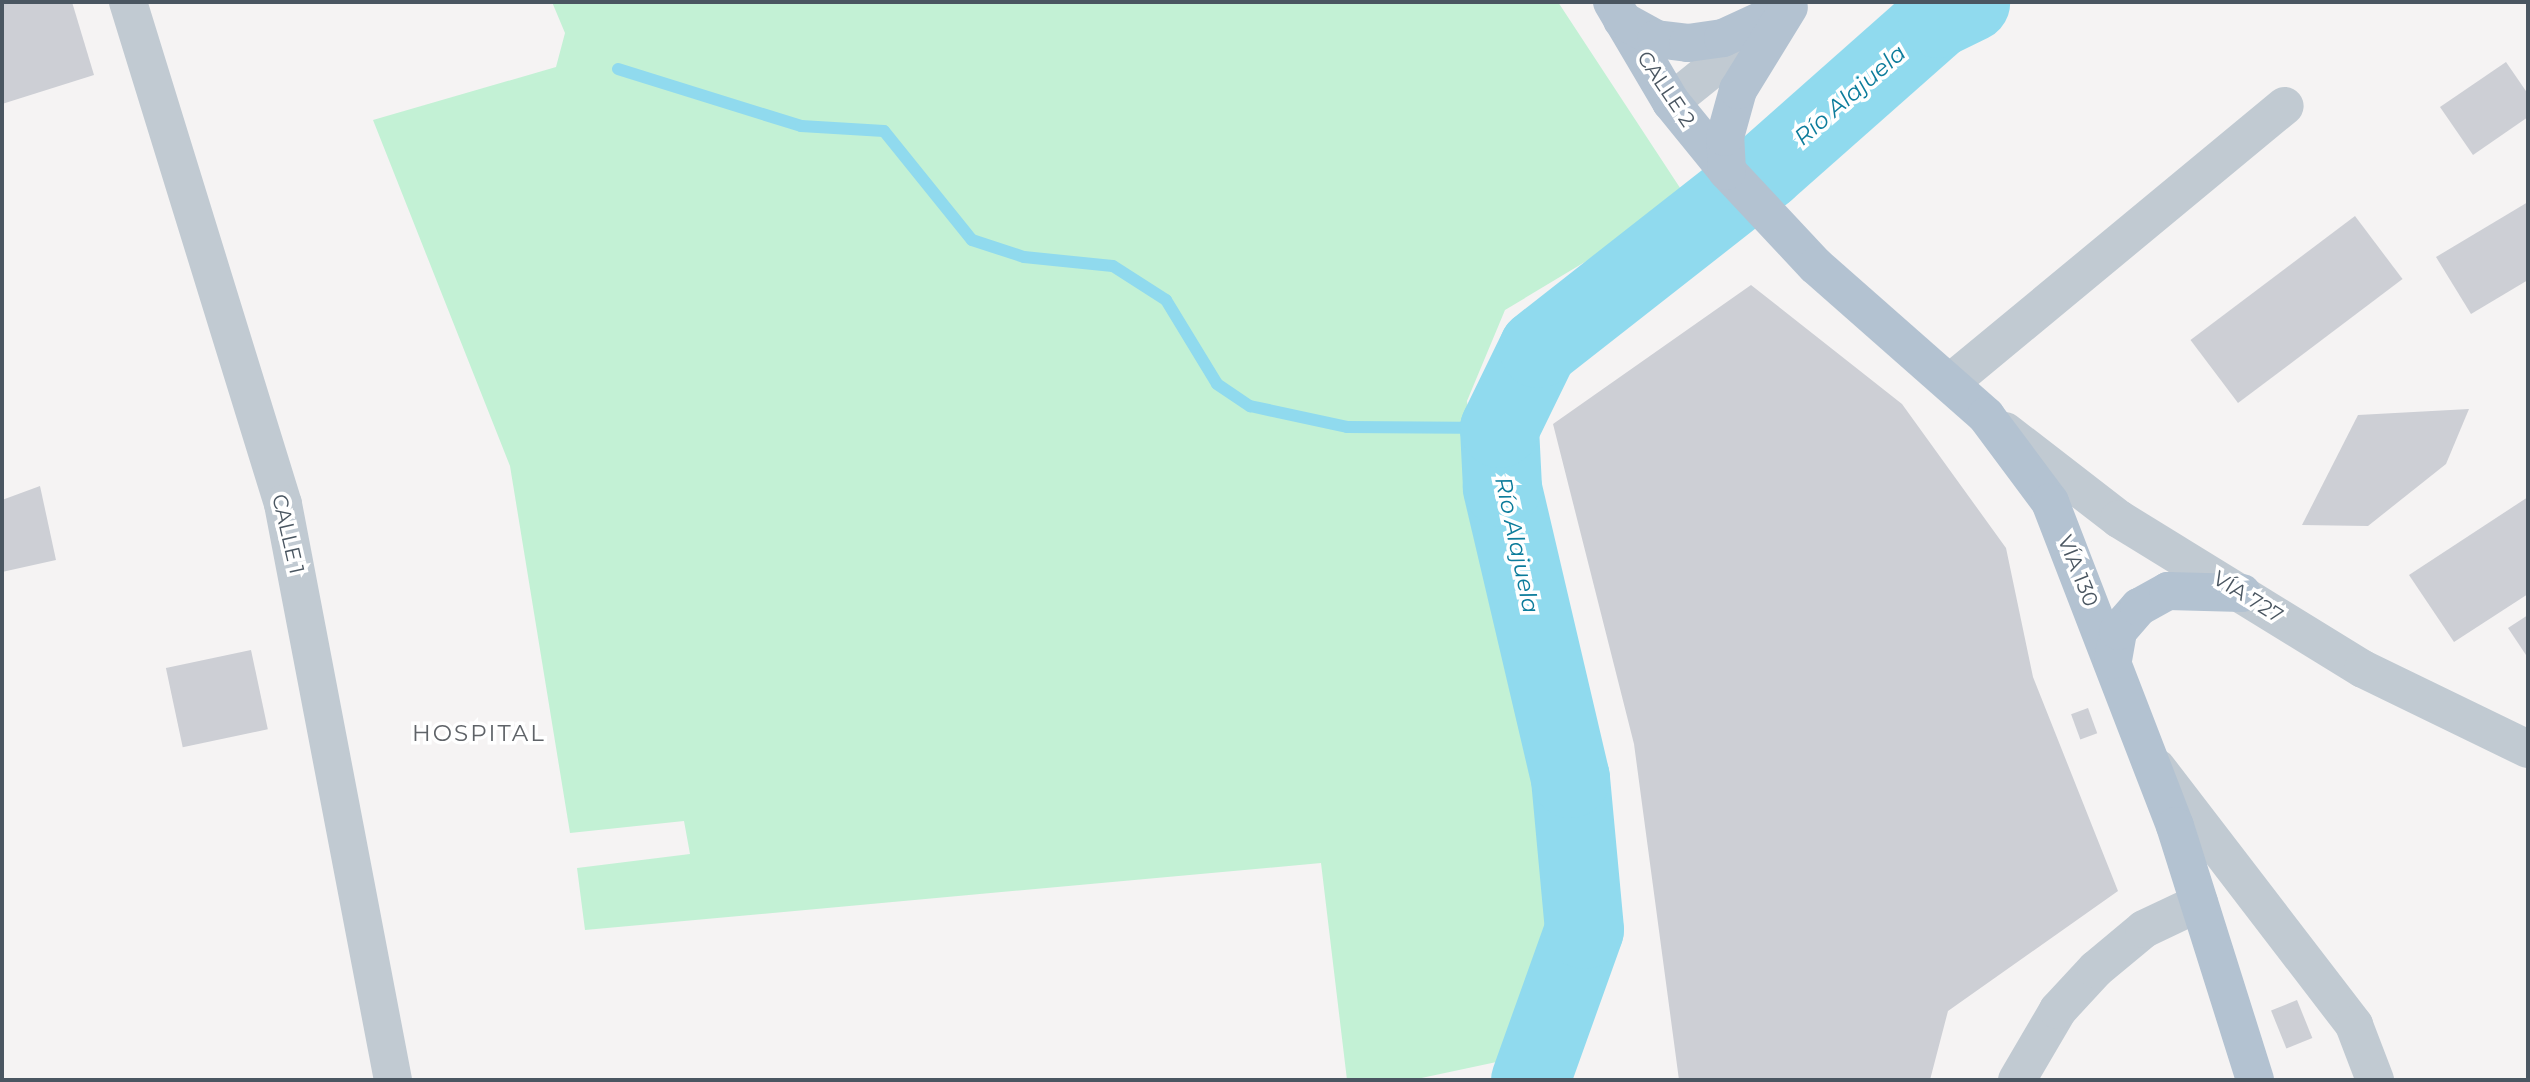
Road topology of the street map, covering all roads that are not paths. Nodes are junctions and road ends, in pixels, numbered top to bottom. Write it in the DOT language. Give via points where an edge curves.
graph roads {
  1 [pos="128,2"];
  2 [pos="1793,5"];
  3 [pos="1617,11"];
  4 [pos="1671,102"];
  5 [pos="2285,106"];
  6 [pos="1727,171"];
  7 [pos="1951,382"];
  8 [pos="1986,416"];
  9 [pos="2242,593"];
  10 [pos="2113,660"];
  11 [pos="2528,749"];
  12 [pos="2149,758"];
  13 [pos="2199,903"];
  14 [pos="393,1080"];
  15 [pos="2017,1080"];
  16 [pos="2255,1080"];
  17 [pos="2375,1080"];
  1 -- 14 [label="street, CALLE 1" via="283,504"];
  2 -- 3 [label="main road" via="1723,38 1688,43 1656,39"];
  2 -- 4 [label="street"];
  2 -- 6 [label="main road" via="1738,90 1726,137"];
  3 -- 4 [label="main road, CALLE 2"];
  4 -- 6 [label="main road, CALLE 2"];
  5 -- 7 [label="street"];
  6 -- 7 [label="main road, VÍA 130" via="1785,236"];
  7 -- 8 [label="main road, VÍA 130"];
  8 -- 9 [label="street, VÍA 727" via="2119,519"];
  8 -- 10 [label="main road, VÍA 130" via="2050,502"];
  9 -- 10 [label="main road" via="2168,591 2139,607 2118,631"];
  9 -- 11 [label="street, VÍA 727" via="2363,669"];
  10 -- 12 [label="main road, VÍA 130"];
  12 -- 13 [label="main road, VÍA 130"];
  12 -- 17 [label="street" via="2354,1025"];
  13 -- 15 [label="street" via="2144,929 2096,969 2058,1010"];
  13 -- 16 [label="main road, VÍA 130"];
}
